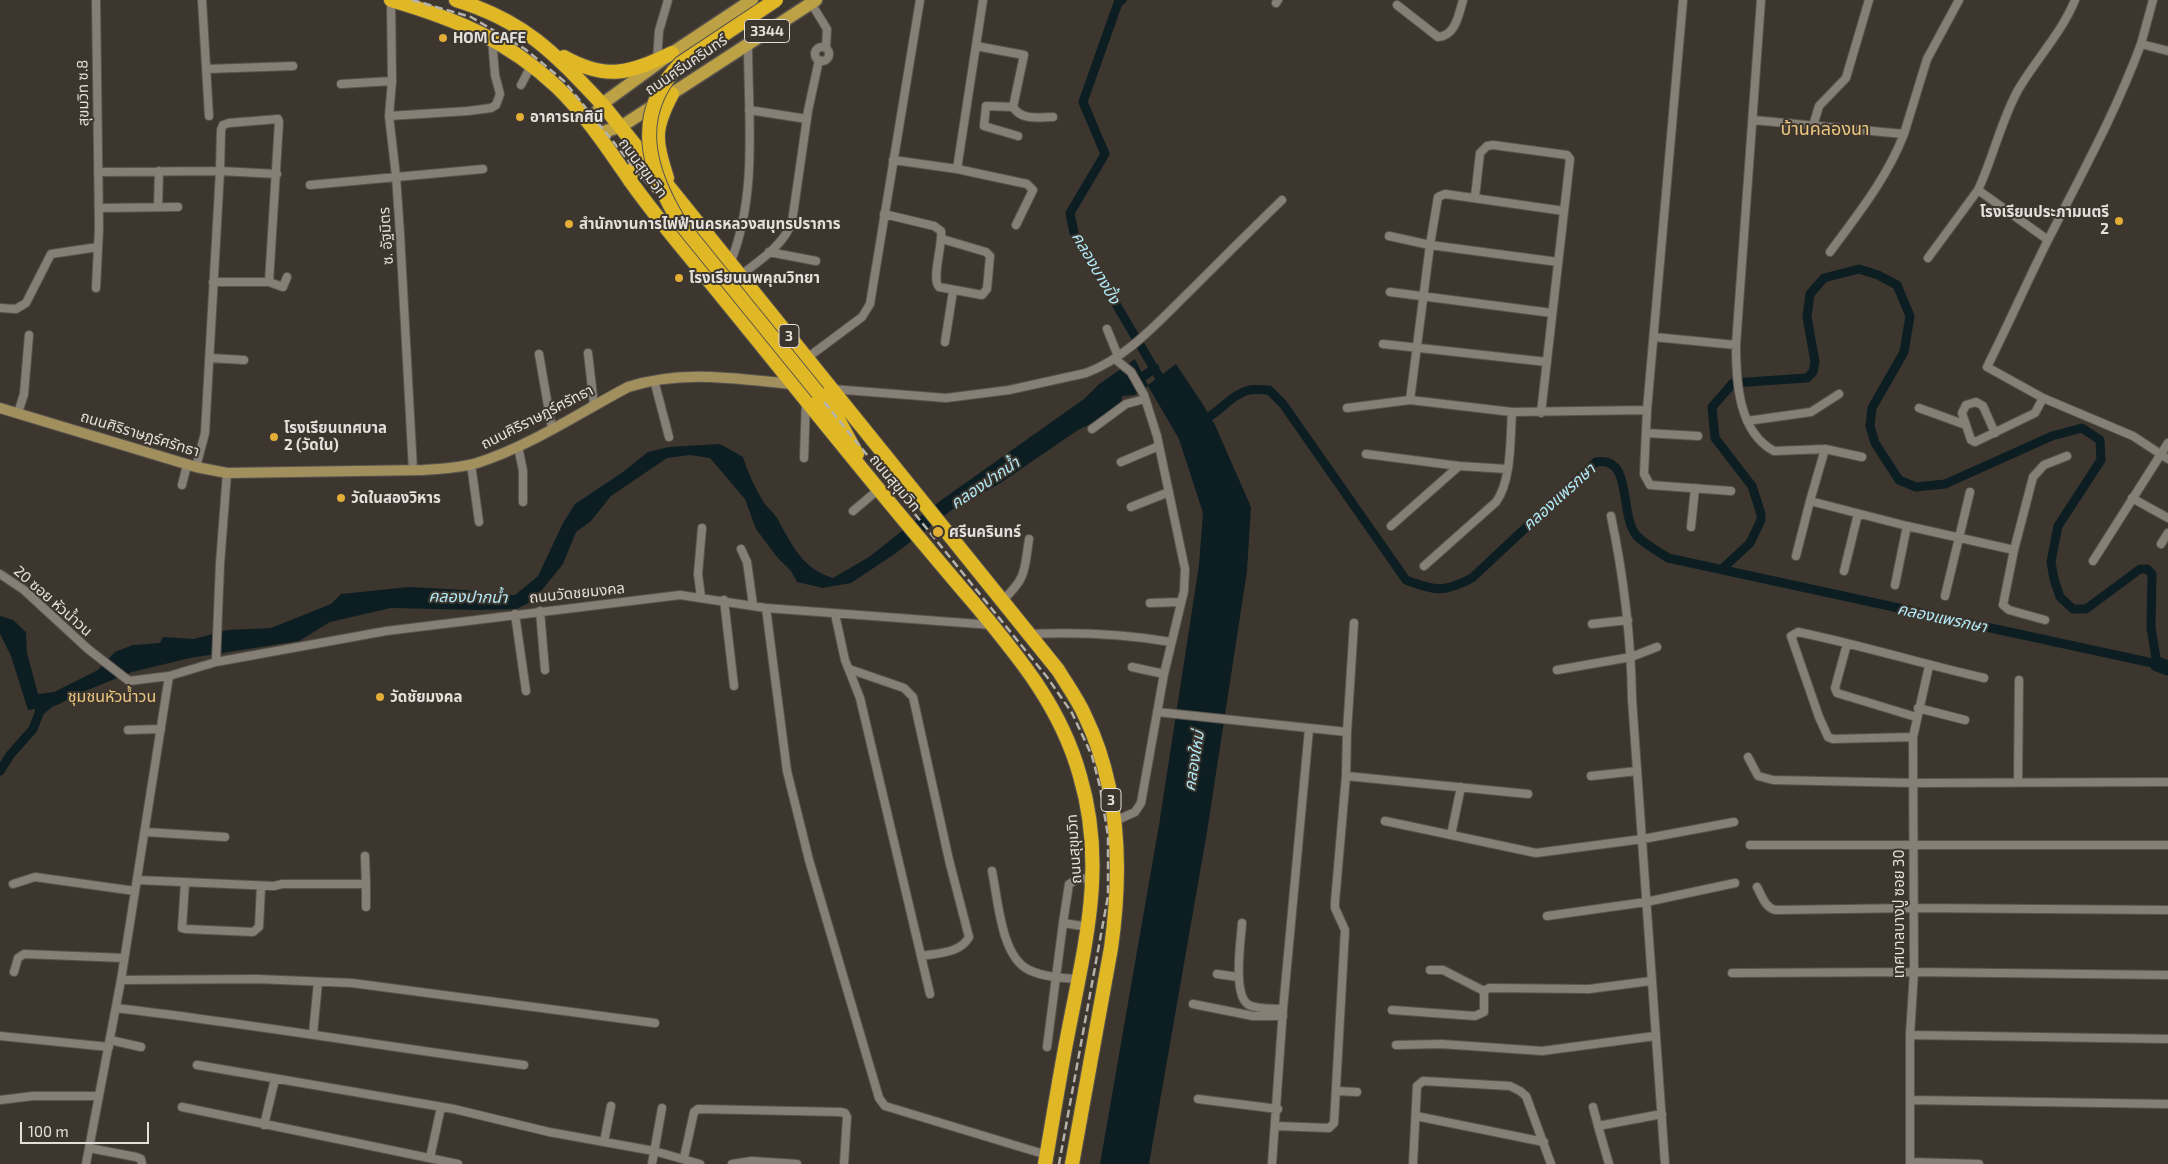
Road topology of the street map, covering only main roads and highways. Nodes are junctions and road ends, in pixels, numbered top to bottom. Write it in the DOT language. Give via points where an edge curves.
graph roads {
  1 [pos="391,0"];
  2 [pos="456,0"];
  3 [pos="752,0"];
  4 [pos="776,0"];
  5 [pos="813,2"];
  6 [pos="705,31"];
  7 [pos="550,50"];
  8 [pos="672,53"];
  9 [pos="719,62"];
  10 [pos="531,66"];
  11 [pos="672,94"];
  12 [pos="602,104"];
  13 [pos="622,126"];
  14 [pos="593,129"];
  15 [pos="652,164"];
  16 [pos="630,181"];
  17 [pos="670,186"];
  18 [pos="812,396"];
  19 [pos="1046,1159"];
  20 [pos="1072,1164"];
  1 -- 10 [label="highway, ถนนสุขุมวิท / 3" via="450,18 507,47"];
  2 -- 7 [label="highway, ถนนสุขุมวิท / 3" via="496,14"];
  3 -- 6 [label="main road, ถนนศรีนครินทร์ / 3344"];
  4 -- 18 [label="highway, bridge" via="669,74 652,110 649,149 664,196 680,223"];
  5 -- 9 [label="main road, ถนนศรีนครินทร์ / 3344"];
  6 -- 8 [label="main road, ถนนศรีนครินทร์ / 3344"];
  6 -- 9 [label="main road" via="700,42 701,53 708,60"];
  7 -- 8 [label="highway" via="580,66 610,73 627,72"];
  7 -- 10 [label="highway" via="553,58 547,69 538,70"];
  7 -- 12 [label="highway, ถนนสุขุมวิท / 3"];
  8 -- 12 [label="main road, ถนนศรีนครินทร์ / 3344"];
  9 -- 11 [label="main road, ถนนศรีนครินทร์ / 3344"];
  10 -- 14 [label="highway, ถนนสุขุมวิท / 3" via="556,87"];
  11 -- 13 [label="main road, ถนนศรีนครินทร์ / 3344"];
  11 -- 17 [label="highway" via="657,133 657,147"];
  12 -- 13 [label="highway, ถนนสุขุมวิท / 3"];
  12 -- 14 [label="main road, ถนนศรีนครินทร์ / 3344"];
  13 -- 14 [label="main road, ถนนศรีนครินทร์ / 3344"];
  13 -- 15 [label="highway, ถนนสุขุมวิท / 3"];
  14 -- 16 [label="highway, ถนนสุขุมวิท / 3"];
  15 -- 16 [label="highway" via="636,166"];
  15 -- 17 [label="highway, ถนนสุขุมวิท / 3"];
  16 -- 18 [label="highway, ถนนสุขุมวิท / 3" via="793,384"];
  17 -- 20 [label="highway, ถนนสุขุมวิท / 3" via="1058,670 1085,716 1098,749 1114,821 1118,880 1116,912"];
  18 -- 19 [label="highway, ถนนสุขุมวิท / 3" via="847,434 867,475 1039,685 1057,714 1081,776 1093,847 1094,878 1089,927"];
}
